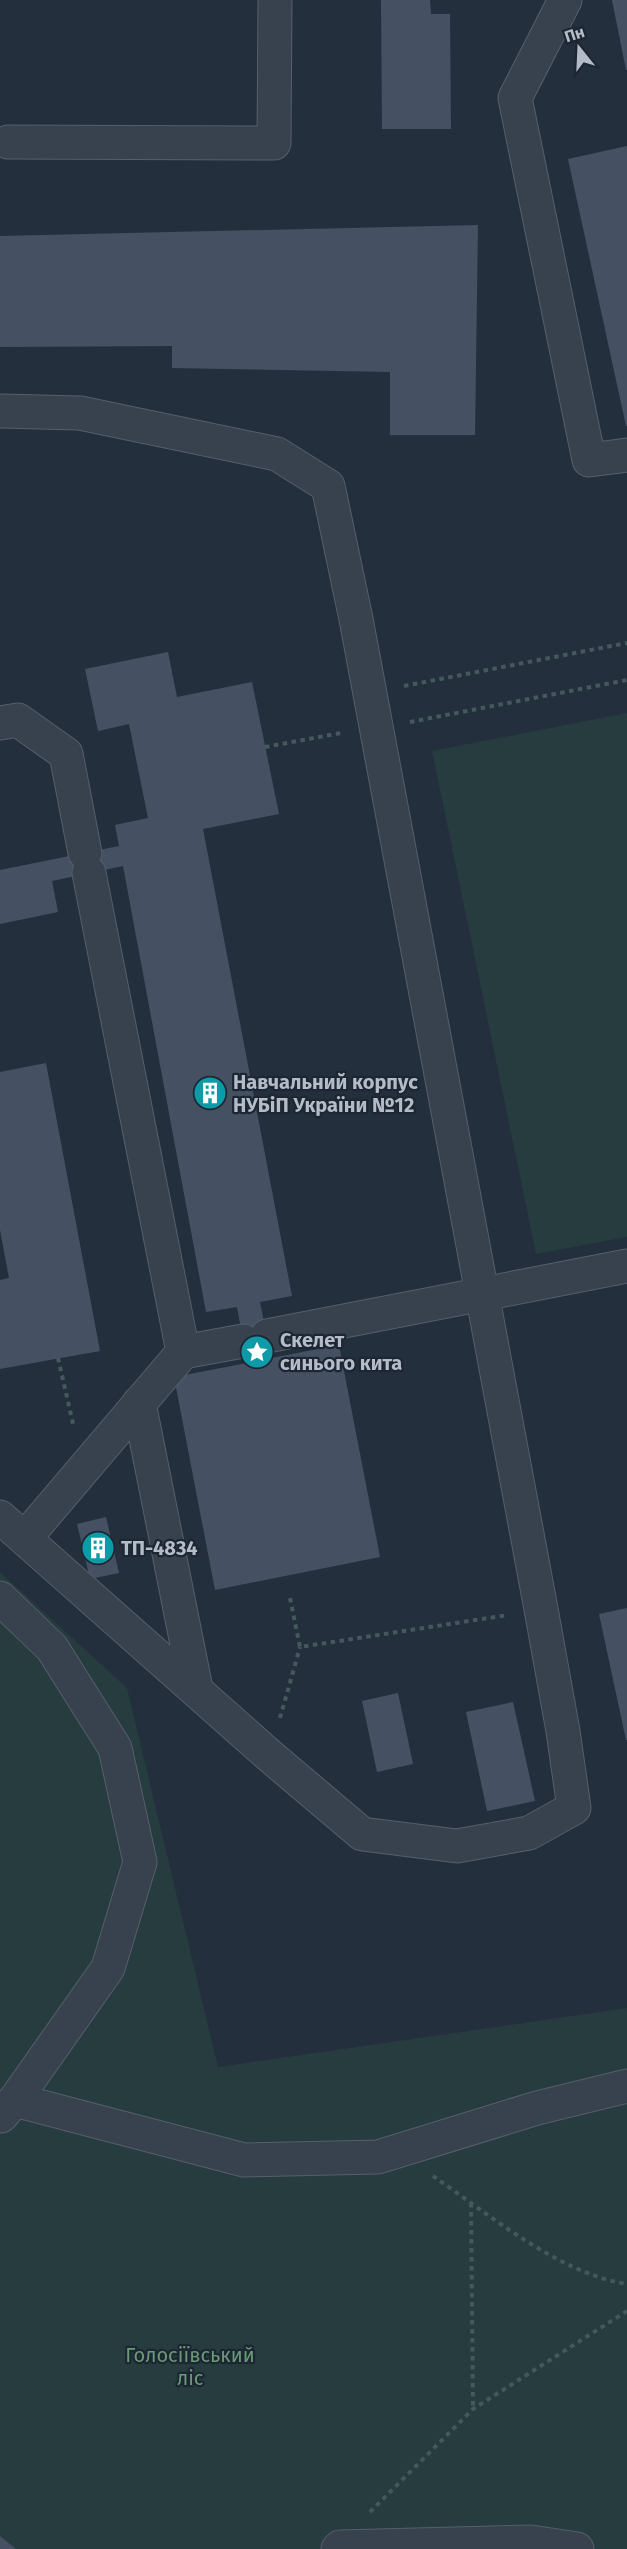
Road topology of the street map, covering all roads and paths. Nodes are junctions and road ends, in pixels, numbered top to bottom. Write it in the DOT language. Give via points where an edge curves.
graph roads {
  1 [pos="276,0"];
  2 [pos="568,1"];
  3 [pos="8,142"];
  4 [pos="0,411"];
  5 [pos="627,455"];
  6 [pos="627,643"];
  7 [pos="627,680"];
  8 [pos="369,693"];
  9 [pos="0,723"];
  10 [pos="376,728"];
  11 [pos="266,747"];
  12 [pos="627,1266"];
  13 [pos="482,1294"];
  14 [pos="183,1352"];
  15 [pos="58,1359"];
  16 [pos="139,1403"];
  17 [pos="84,1469"];
  18 [pos="0,1517"];
  19 [pos="25,1538"];
  20 [pos="0,1598"];
  21 [pos="290,1598"];
  22 [pos="541,1610"];
  23 [pos="300,1647"];
  24 [pos="196,1689"];
  25 [pos="270,1756"];
  26 [pos="627,2086"];
  27 [pos="8,2109"];
  28 [pos="396,2151"];
  29 [pos="471,2202"];
  30 [pos="627,2284"];
  31 [pos="627,2311"];
  32 [pos="473,2409"];
  33 [pos="382,2498"];
  34 [pos="338,2549"];
  35 [pos="577,2549"];
  1 -- 3 [label="street" via="274,144"];
  2 -- 5 [label="street" via="515,98 589,460"];
  4 -- 8 [label="street" via="80,413 277,454 328,486"];
  6 -- 8 [label="path"];
  7 -- 10 [label="path"];
  8 -- 10 [label="street"];
  9 -- 14 [label="street" via="18,720 66,754"];
  10 -- 11 [label="path"];
  10 -- 13 [label="street"];
  12 -- 13 [label="street"];
  13 -- 14 [label="street"];
  13 -- 22 [label="street"];
  14 -- 16 [label="street"];
  15 -- 17 [label="path"];
  16 -- 17 [label="street"];
  16 -- 24 [label="street"];
  17 -- 19 [label="street"];
  18 -- 19 [label="street"];
  19 -- 24 [label="street"];
  20 -- 27 [label="street" via="52,1648 115,1748 140,1862 108,1968"];
  21 -- 23 [label="path"];
  22 -- 23 [label="path"];
  22 -- 25 [label="street" via="574,1808 529,1833 457,1846 362,1834"];
  23 -- 25 [label="path"];
  24 -- 25 [label="street"];
  26 -- 28 [label="street" via="537,2108"];
  27 -- 28 [label="street" via="244,2160 378,2157"];
  28 -- 29 [label="path"];
  29 -- 30 [label="path" via="545,2252 608,2281"];
  29 -- 32 [label="path"];
  31 -- 32 [label="path"];
  32 -- 33 [label="path"];
  34 -- 35 [label="street" via="531,2542"];
}
